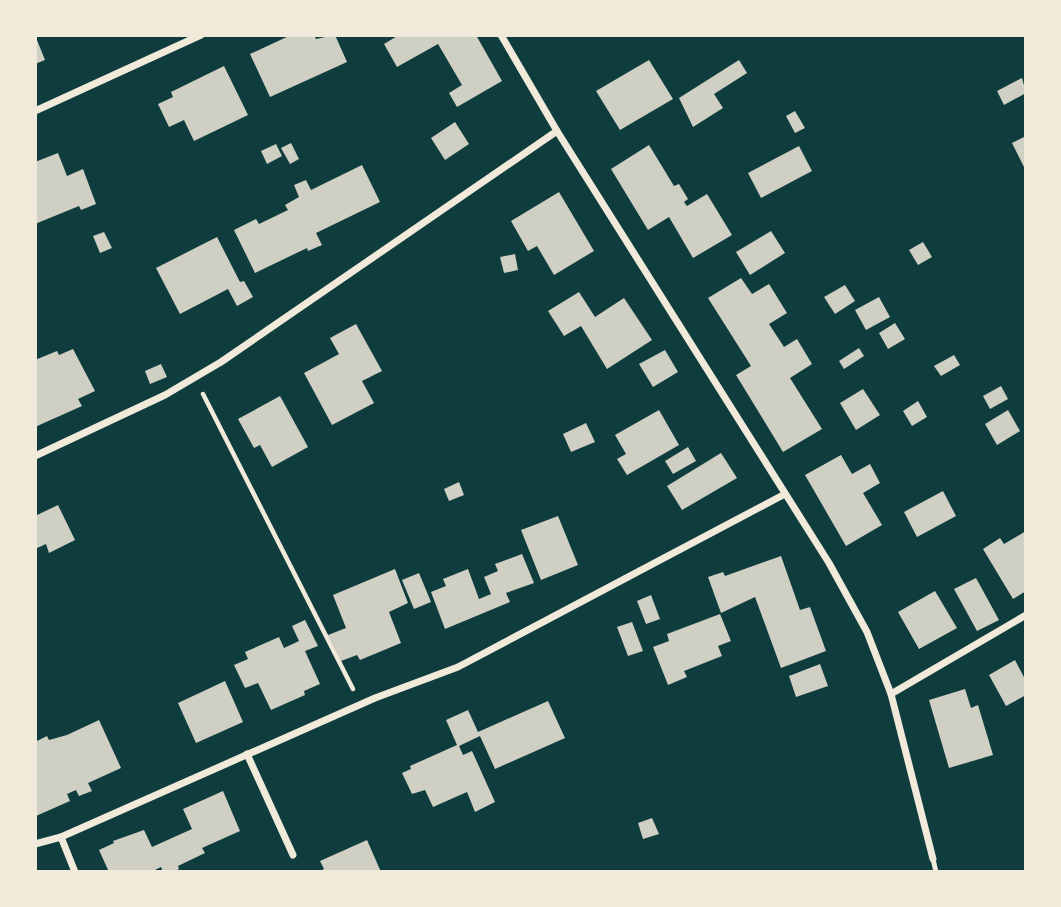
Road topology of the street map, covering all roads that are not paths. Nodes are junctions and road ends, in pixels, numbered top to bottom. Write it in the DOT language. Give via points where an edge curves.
graph roads {
  1 [pos="201,35"];
  2 [pos="501,35"];
  3 [pos="35,111"];
  4 [pos="557,131"];
  5 [pos="35,456"];
  6 [pos="785,494"];
  7 [pos="1026,615"];
  8 [pos="891,694"];
  9 [pos="247,754"];
  10 [pos="61,837"];
  11 [pos="35,844"];
  12 [pos="293,855"];
  13 [pos="933,859"];
  14 [pos="75,872"];
  15 [pos="936,872"];
  1 -- 3 [label="street"];
  2 -- 4 [label="street"];
  4 -- 5 [label="street" via="195,377"];
  4 -- 6 [label="street"];
  6 -- 8 [label="street" via="867,632"];
  6 -- 9 [label="street" via="458,667"];
  7 -- 8 [label="street"];
  8 -- 13 [label="street"];
  9 -- 10 [label="street"];
  9 -- 12 [label="street"];
  10 -- 11 [label="street"];
  10 -- 14 [label="street"];
  13 -- 15 [label="lane"];
}
